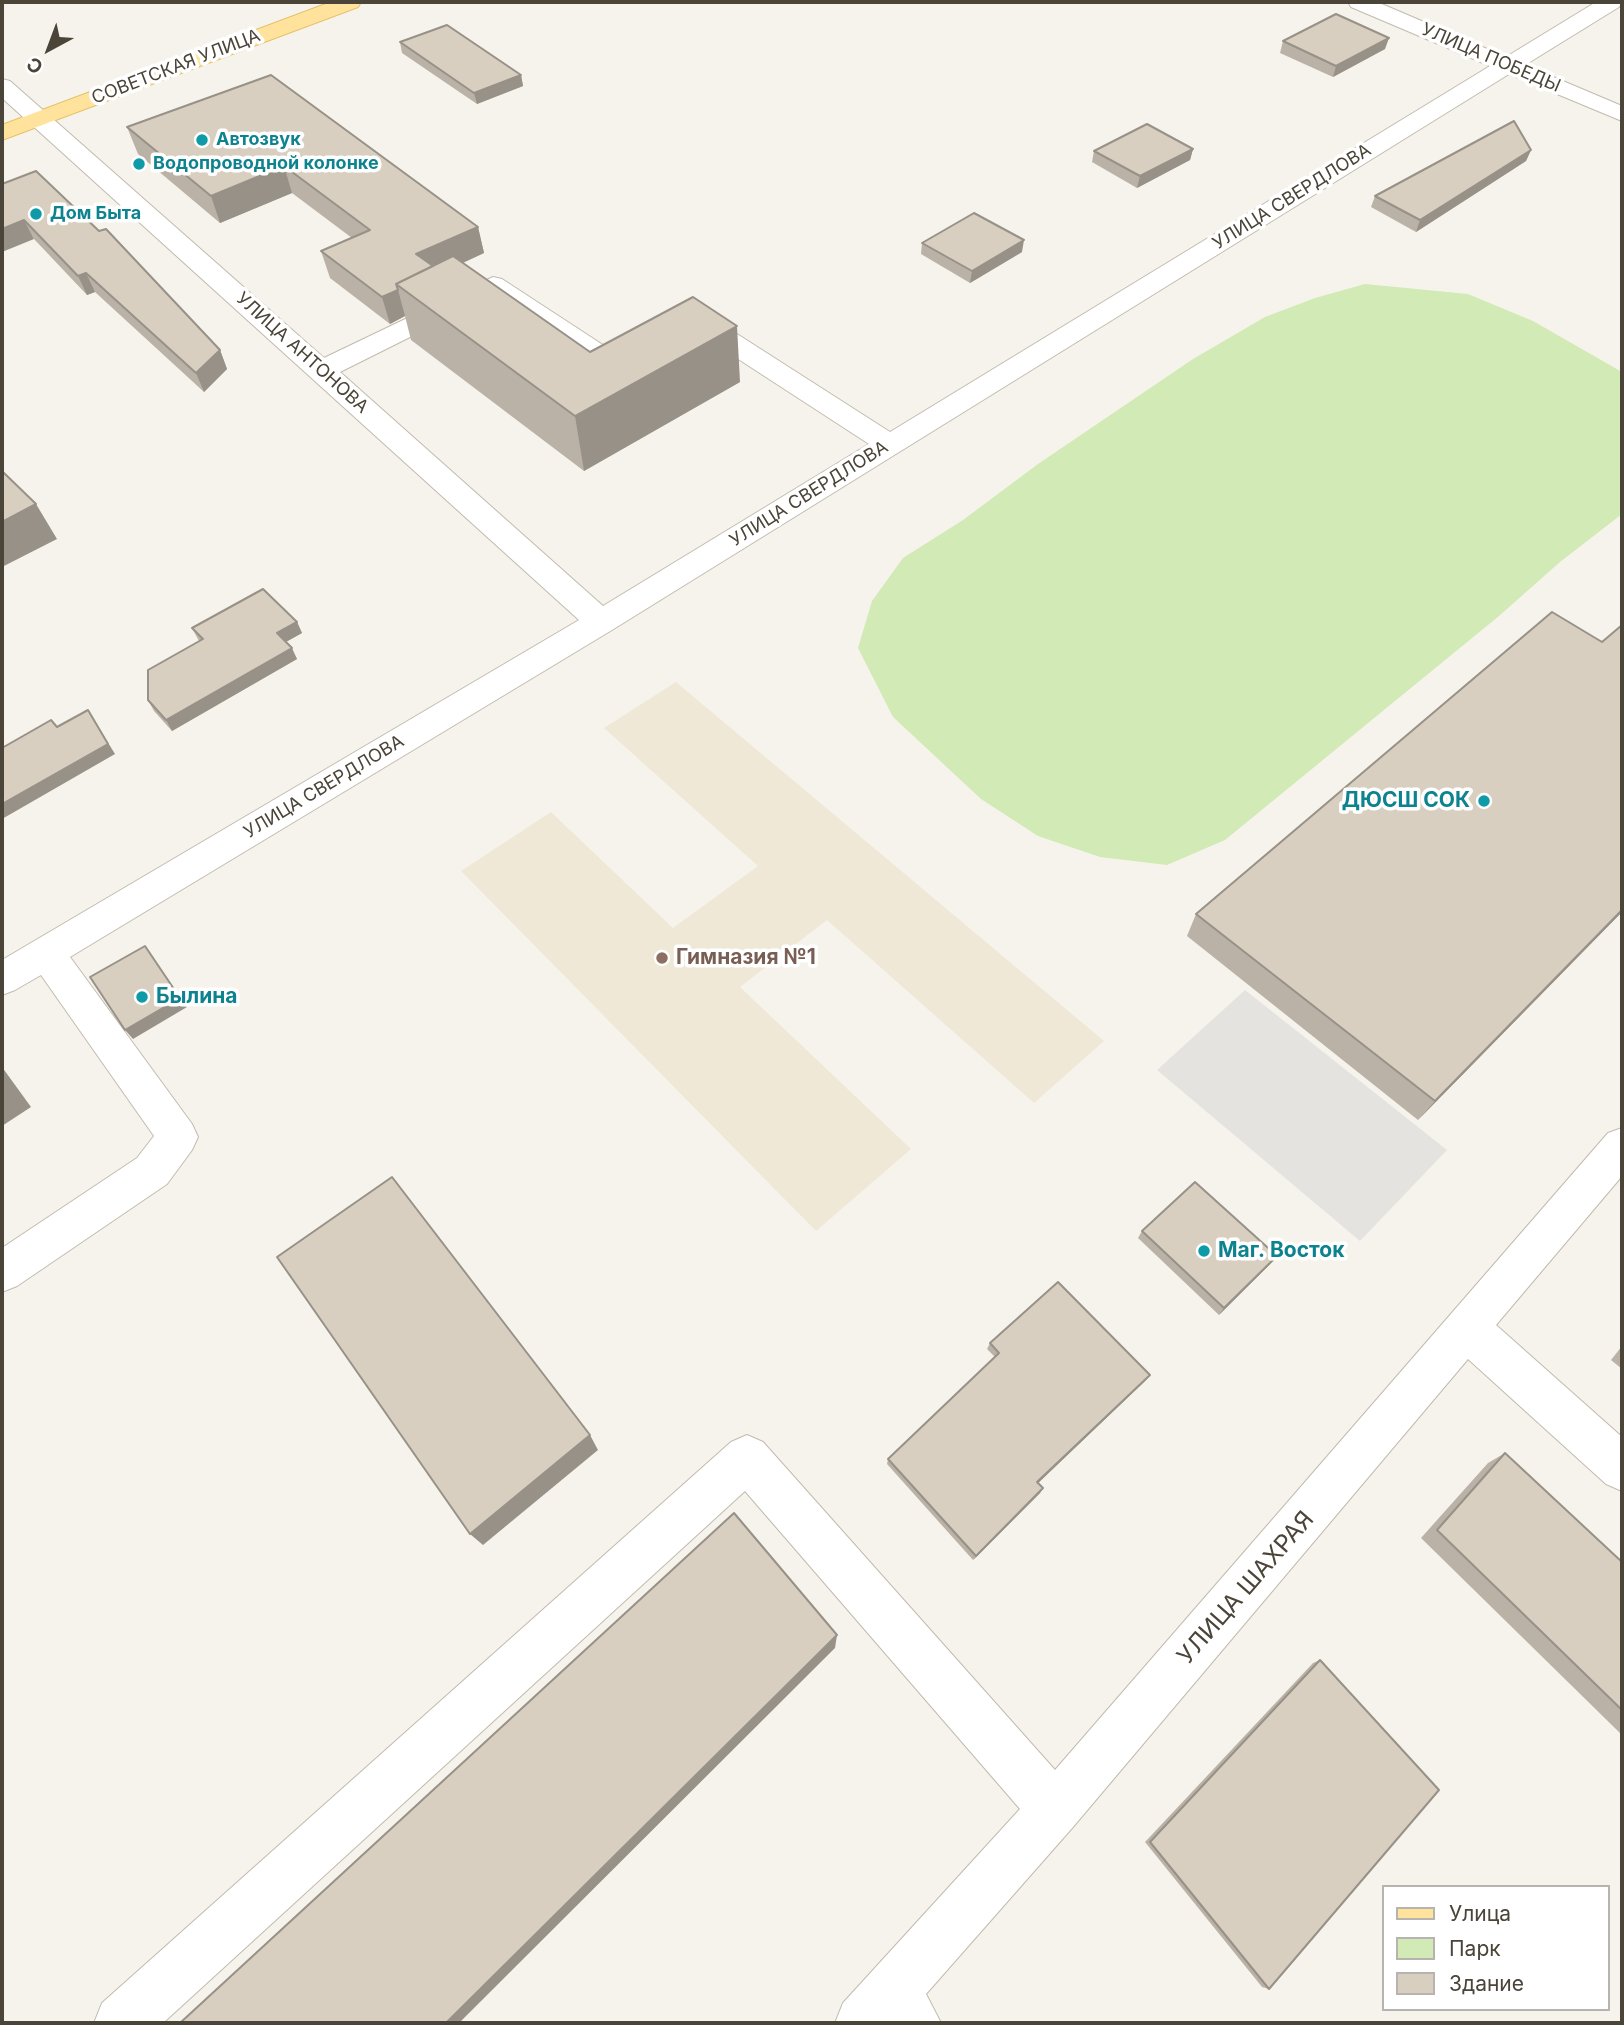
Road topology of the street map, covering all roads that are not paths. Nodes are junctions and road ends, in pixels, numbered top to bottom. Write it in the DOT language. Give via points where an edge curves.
graph roads {
  1 [pos="350,2"];
  2 [pos="1359,2"];
  3 [pos="1611,2"];
  4 [pos="1507,65"];
  5 [pos="2,86"];
  6 [pos="1622,114"];
  7 [pos="41,118"];
  8 [pos="2,133"];
  9 [pos="321,370"];
  10 [pos="890,445"];
  11 [pos="601,622"];
  12 [pos="46,953"];
  13 [pos="2,979"];
  14 [pos="1622,1146"];
  15 [pos="2,1272"];
  16 [pos="1468,1329"];
  17 [pos="1622,1468"];
  18 [pos="1055,1809"];
  19 [pos="889,2013"];
  20 [pos="122,2023"];
  1 -- 7 [label="main road, СОВЕТСКАЯ УЛИЦА"];
  2 -- 4 [label="street, УЛИЦА ПОБЕДЫ"];
  3 -- 4 [label="street, УЛИЦА СВЕРДЛОВА"];
  4 -- 6 [label="street, УЛИЦА ПОБЕДЫ"];
  4 -- 10 [label="street, УЛИЦА СВЕРДЛОВА"];
  5 -- 7 [label="street, УЛИЦА АНТОНОВА"];
  7 -- 8 [label="main road, СОВЕТСКАЯ УЛИЦА"];
  7 -- 9 [label="street, УЛИЦА АНТОНОВА"];
  9 -- 10 [label="street" via="493,285 630,375 713,331"];
  9 -- 11 [label="street, УЛИЦА АНТОНОВА"];
  10 -- 11 [label="street, УЛИЦА СВЕРДЛОВА"];
  11 -- 12 [label="street, УЛИЦА СВЕРДЛОВА"];
  12 -- 13 [label="street, УЛИЦА СВЕРДЛОВА"];
  12 -- 15 [label="street" via="178,1137 152,1171"];
  14 -- 16 [label="street, УЛИЦА ШАХРАЯ"];
  16 -- 17 [label="street"];
  16 -- 18 [label="street, УЛИЦА ШАХРАЯ"];
  18 -- 19 [label="street, УЛИЦА ШАХРАЯ"];
  18 -- 20 [label="street" via="747,1458"];
}
